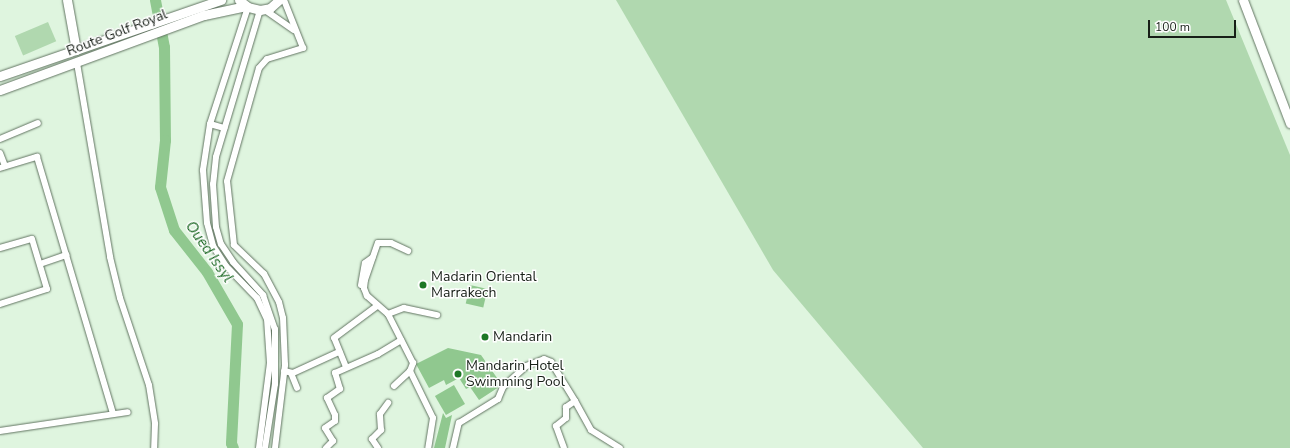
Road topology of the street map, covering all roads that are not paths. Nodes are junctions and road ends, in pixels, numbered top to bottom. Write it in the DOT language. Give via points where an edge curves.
graph roads {
  1 [pos="67,0"];
  2 [pos="221,0"];
  3 [pos="279,0"];
  4 [pos="284,0"];
  5 [pos="1243,0"];
  6 [pos="244,5"];
  7 [pos="263,10"];
  8 [pos="294,30"];
  9 [pos="76,50"];
  10 [pos="231,60"];
  11 [pos="77,63"];
  12 [pos="244,64"];
  13 [pos="0,76"];
  14 [pos="0,90"];
  15 [pos="38,123"];
  16 [pos="1290,123"];
  17 [pos="210,124"];
  18 [pos="224,128"];
  19 [pos="0,139"];
  20 [pos="206,142"];
  21 [pos="219,145"];
  22 [pos="0,153"];
  23 [pos="2,167"];
  24 [pos="0,248"];
  25 [pos="408,251"];
  26 [pos="66,255"];
  27 [pos="40,264"];
  28 [pos="0,304"];
  29 [pos="377,306"];
  30 [pos="388,314"];
  31 [pos="437,315"];
  32 [pos="401,340"];
  33 [pos="339,352"];
  34 [pos="346,367"];
  35 [pos="410,371"];
  36 [pos="287,372"];
  37 [pos="394,386"];
  38 [pos="297,388"];
  39 [pos="575,401"];
  40 [pos="388,403"];
  41 [pos="128,412"];
  42 [pos="113,414"];
  43 [pos="0,431"];
  44 [pos="154,448"];
  45 [pos="259,448"];
  46 [pos="265,448"];
  47 [pos="275,448"];
  48 [pos="326,448"];
  49 [pos="378,448"];
  50 [pos="428,448"];
  51 [pos="453,448"];
  52 [pos="564,448"];
  53 [pos="620,448"];
  1 -- 9 [label="street"];
  2 -- 9 [label="street, Route Golf Royal"];
  3 -- 7 [label="street"];
  4 -- 8 [label="street"];
  5 -- 16 [label="street"];
  6 -- 7 [label="street"];
  6 -- 10 [label="street"];
  6 -- 11 [label="street, Route Golf Royal" via="182,23"];
  7 -- 8 [label="street"];
  7 -- 12 [label="street"];
  8 -- 36 [label="street" via="304,48 267,59 259,68 227,181 234,245 264,274 279,302 286,334"];
  9 -- 13 [label="street, Route Golf Royal"];
  10 -- 12 [label="street"];
  10 -- 17 [label="street"];
  11 -- 14 [label="street, Route Golf Royal"];
  11 -- 44 [label="street" via="110,257 120,298 149,385 155,424"];
  12 -- 18 [label="street"];
  15 -- 19 [label="street"];
  17 -- 18 [label="street"];
  17 -- 20 [label="street"];
  18 -- 21 [label="street"];
  20 -- 21 [label="street"];
  20 -- 45 [label="street" via="204,181 211,242 226,266 260,303 270,332 269,383"];
  21 -- 46 [label="street" via="213,184 218,238 229,257 264,295 275,329 275,384"];
  22 -- 23 [label="street"];
  23 -- 26 [label="street" via="37,157"];
  24 -- 27 [label="street" via="32,239"];
  25 -- 29 [label="street" via="384,242 378,243 364,288 367,296"];
  26 -- 27 [label="street"];
  26 -- 42 [label="street"];
  27 -- 28 [label="street" via="47,289"];
  29 -- 30 [label="street"];
  29 -- 33 [label="street" via="337,334 334,343"];
  30 -- 31 [label="street" via="404,308"];
  30 -- 32 [label="street"];
  32 -- 34 [label="street" via="378,354"];
  32 -- 35 [label="street" via="413,363"];
  33 -- 34 [label="street"];
  33 -- 36 [label="street"];
  34 -- 48 [label="street" via="335,373 340,389 327,398 335,421 324,430 332,441 332,445"];
  35 -- 37 [label="street"];
  35 -- 50 [label="street" via="433,418"];
  36 -- 38 [label="street"];
  36 -- 47 [label="street"];
  39 -- 51 [label="street" via="551,362 544,359 526,366 503,387 498,399 460,423"];
  39 -- 52 [label="street" via="566,407 566,418 555,428"];
  39 -- 53 [label="street" via="591,430"];
  40 -- 49 [label="street" via="380,414 381,430 372,439"];
  41 -- 42 [label="street"];
  42 -- 43 [label="street"];
}
